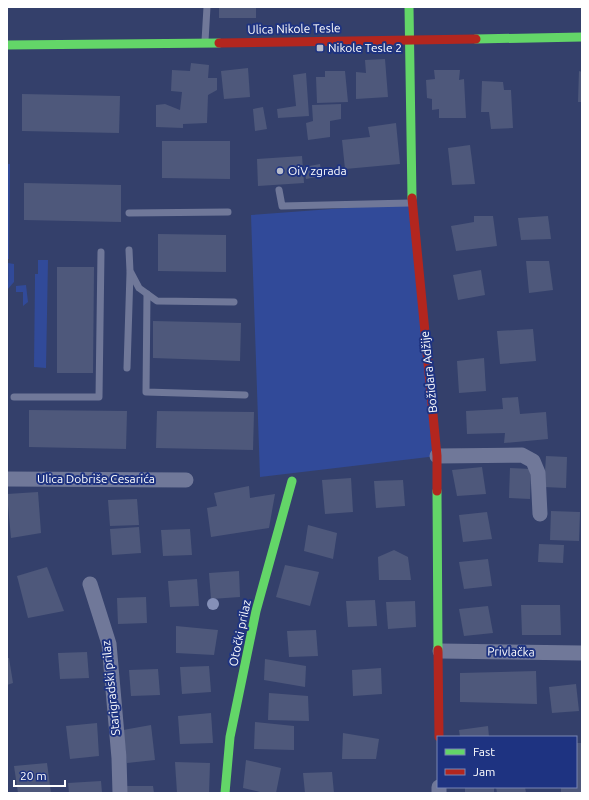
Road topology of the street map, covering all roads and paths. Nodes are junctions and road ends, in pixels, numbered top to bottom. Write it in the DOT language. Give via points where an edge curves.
graph roads {
  1 [pos="207,7"];
  2 [pos="409,7"];
  3 [pos="582,37"];
  4 [pos="410,40"];
  5 [pos="205,43"];
  6 [pos="7,45"];
  7 [pos="279,190"];
  8 [pos="412,203"];
  9 [pos="228,212"];
  10 [pos="129,213"];
  11 [pos="129,250"];
  12 [pos="101,252"];
  13 [pos="130,271"];
  14 [pos="147,294"];
  15 [pos="234,302"];
  16 [pos="127,368"];
  17 [pos="245,395"];
  18 [pos="14,397"];
  19 [pos="437,456"];
  20 [pos="7,479"];
  21 [pos="186,480"];
  22 [pos="292,481"];
  23 [pos="540,514"];
  24 [pos="90,584"];
  25 [pos="440,651"];
  26 [pos="582,653"];
  27 [pos="439,736"];
  28 [pos="120,793"];
  29 [pos="225,793"];
  1 -- 5 [label="lane"];
  2 -- 4 [label="street, Božidara Adžije"];
  3 -- 4 [label="street, Ulica Nikole Tesle"];
  4 -- 5 [label="street, Ulica Nikole Tesle"];
  4 -- 8 [label="street, Božidara Adžije"];
  5 -- 6 [label="street, Ulica Nikole Tesle"];
  7 -- 8 [label="lane" via="282,206"];
  8 -- 19 [label="street, Božidara Adžije"];
  9 -- 10 [label="lane"];
  11 -- 13 [label="lane"];
  12 -- 18 [label="lane" via="99,397"];
  13 -- 14 [label="lane" via="139,288"];
  13 -- 16 [label="lane"];
  14 -- 15 [label="lane" via="157,301"];
  14 -- 17 [label="lane" via="146,392"];
  19 -- 23 [label="street" via="522,455 533,461 538,473"];
  19 -- 25 [label="street, Božidara Adžije"];
  20 -- 21 [label="street, Ulica Dobriše Cesarića"];
  22 -- 29 [label="street, Otočki prilaz" via="256,611 230,737"];
  24 -- 28 [label="street, Starigradski prilaz" via="109,644"];
  25 -- 26 [label="street, Privlačka"];
  25 -- 27 [label="street, Božidara Adžije"];
}
